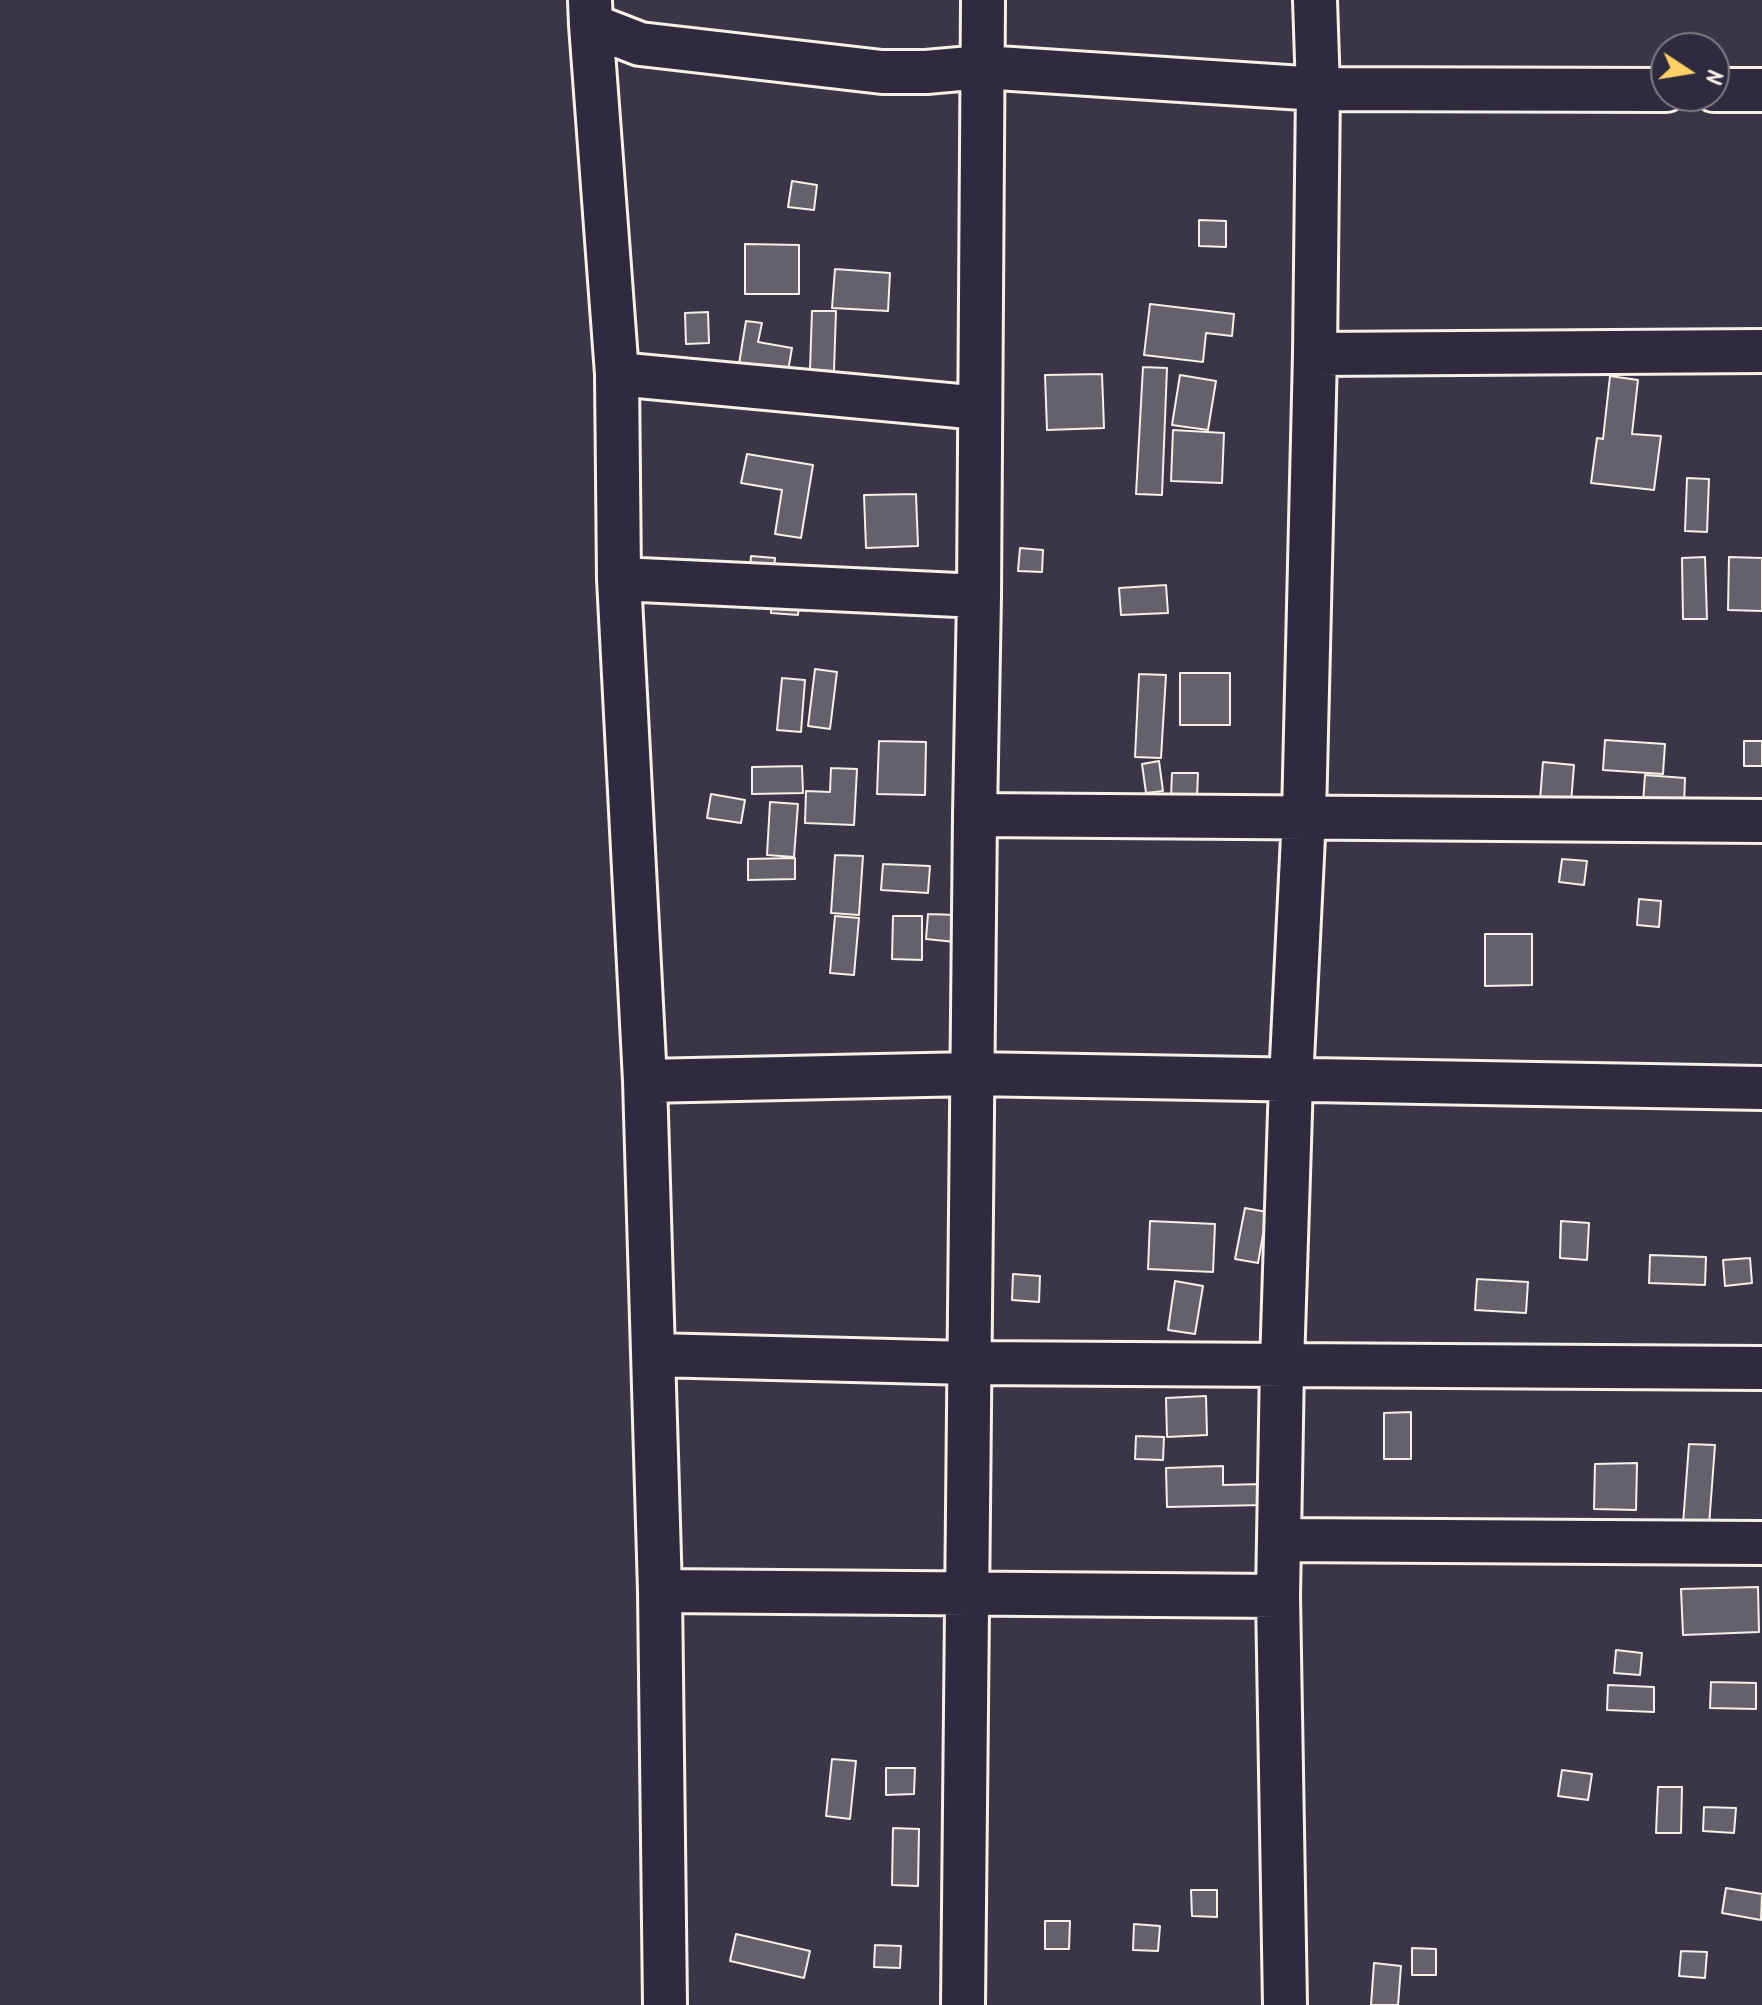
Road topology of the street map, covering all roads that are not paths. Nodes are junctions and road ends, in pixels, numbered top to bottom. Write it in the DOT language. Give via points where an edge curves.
graph roads {
  1 [pos="983,0"];
  2 [pos="1315,0"];
  3 [pos="590,12"];
  4 [pos="982,67"];
  5 [pos="1318,89"];
  6 [pos="1650,90"];
  7 [pos="1730,90"];
  8 [pos="1762,90"];
  9 [pos="1762,351"];
  10 [pos="1315,354"];
  11 [pos="617,374"];
  12 [pos="980,408"];
  13 [pos="619,579"];
  14 [pos="979,596"];
  15 [pos="975,815"];
  16 [pos="1304,816"];
  17 [pos="1762,821"];
  18 [pos="972,1074"];
  19 [pos="645,1081"];
  20 [pos="1291,1081"];
  21 [pos="1762,1088"];
  22 [pos="654,1355"];
  23 [pos="970,1363"];
  24 [pos="1282,1365"];
  25 [pos="1762,1368"];
  26 [pos="1280,1540"];
  27 [pos="1762,1543"];
  28 [pos="660,1591"];
  29 [pos="967,1594"];
  30 [pos="1278,1596"];
  31 [pos="665,2005"];
  32 [pos="963,2005"];
  33 [pos="1285,2005"];
  1 -- 4 [label="street"];
  2 -- 5 [label="street"];
  3 -- 4 [label="street" via="640,44 882,72"];
  3 -- 11 [label="street"];
  4 -- 5 [label="street"];
  4 -- 12 [label="street"];
  5 -- 6 [label="street"];
  5 -- 10 [label="street"];
  7 -- 8 [label="street"];
  9 -- 10 [label="street"];
  10 -- 16 [label="street"];
  11 -- 12 [label="street"];
  11 -- 13 [label="street"];
  12 -- 14 [label="street"];
  13 -- 14 [label="street"];
  13 -- 19 [label="street"];
  14 -- 15 [label="street"];
  15 -- 16 [label="street"];
  15 -- 18 [label="street"];
  16 -- 17 [label="street"];
  16 -- 20 [label="street"];
  18 -- 19 [label="street"];
  18 -- 20 [label="street"];
  18 -- 23 [label="street"];
  19 -- 22 [label="street"];
  20 -- 21 [label="street"];
  20 -- 24 [label="street"];
  22 -- 23 [label="street"];
  22 -- 28 [label="street"];
  23 -- 24 [label="street"];
  23 -- 29 [label="street"];
  24 -- 25 [label="street"];
  24 -- 26 [label="street"];
  26 -- 27 [label="street"];
  26 -- 30 [label="street"];
  28 -- 29 [label="street"];
  28 -- 31 [label="street"];
  29 -- 30 [label="street"];
  29 -- 32 [label="street"];
  30 -- 33 [label="street"];
}
